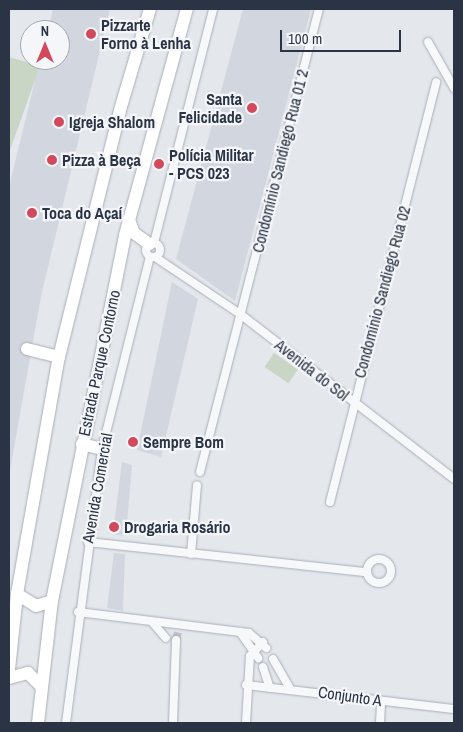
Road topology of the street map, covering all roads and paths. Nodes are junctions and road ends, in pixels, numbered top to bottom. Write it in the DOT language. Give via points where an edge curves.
graph roads {
  1 [pos="150,9"];
  2 [pos="187,9"];
  3 [pos="213,9"];
  4 [pos="319,9"];
  5 [pos="428,42"];
  6 [pos="436,82"];
  7 [pos="454,88"];
  8 [pos="129,220"];
  9 [pos="122,250"];
  10 [pos="152,250"];
  11 [pos="240,314"];
  12 [pos="27,349"];
  13 [pos="59,357"];
  14 [pos="354,402"];
  15 [pos="82,444"];
  16 [pos="102,449"];
  17 [pos="200,472"];
  18 [pos="454,479"];
  19 [pos="197,485"];
  20 [pos="330,502"];
  21 [pos="88,542"];
  22 [pos="191,554"];
  23 [pos="366,572"];
  24 [pos="17,594"];
  25 [pos="52,601"];
  26 [pos="78,612"];
  27 [pos="152,622"];
  28 [pos="240,632"];
  29 [pos="173,637"];
  30 [pos="253,649"];
  31 [pos="258,658"];
  32 [pos="273,659"];
  33 [pos="263,667"];
  34 [pos="9,669"];
  35 [pos="9,678"];
  36 [pos="246,685"];
  37 [pos="41,686"];
  38 [pos="270,688"];
  39 [pos="290,688"];
  40 [pos="381,701"];
  41 [pos="454,710"];
  42 [pos="38,723"];
  43 [pos="66,723"];
  44 [pos="173,723"];
  45 [pos="246,723"];
  46 [pos="380,723"];
  1 -- 13 [label="highway" via="120,110"];
  2 -- 8 [label="highway, Estrada Parque Contorno"];
  3 -- 10 [label="street, Avenida Comercial"];
  4 -- 11 [label="street, Condomínio Sandiego Rua 01 2"];
  5 -- 7 [label="street"];
  6 -- 14 [label="street, Condomínio Sandiego Rua 02"];
  8 -- 9 [label="highway, Estrada Parque Contorno"];
  8 -- 10 [label="highway" via="134,233"];
  9 -- 10 [label="highway"];
  9 -- 15 [label="highway, Estrada Parque Contorno"];
  10 -- 11 [label="street, Avenida do Sol"];
  10 -- 16 [label="street, Avenida Comercial"];
  11 -- 14 [label="street, Avenida do Sol"];
  11 -- 17 [label="street, Condomínio Sandiego Rua 01 2"];
  12 -- 13 [label="highway"];
  13 -- 24 [label="highway"];
  14 -- 18 [label="street, Avenida do Sol"];
  14 -- 20 [label="street, Condomínio Sandiego Rua 02"];
  15 -- 16 [label="highway"];
  15 -- 25 [label="highway, Estrada Parque Contorno"];
  16 -- 21 [label="street, Avenida Comercial"];
  19 -- 22 [label="street"];
  21 -- 22 [label="street"];
  21 -- 26 [label="street, Avenida Comercial"];
  22 -- 23 [label="street"];
  24 -- 25 [label="highway" via="36,606"];
  24 -- 34 [label="highway"];
  25 -- 37 [label="highway, Estrada Parque Contorno"];
  26 -- 27 [label="street"];
  26 -- 43 [label="street, Avenida Comercial"];
  27 -- 29 [label="street"];
  27 -- 29 [label="street"];
  28 -- 29 [label="street"];
  28 -- 30 [label="street"];
  28 -- 30 [label="street" via="264,645"];
  29 -- 44 [label="street"];
  30 -- 31 [label="street"];
  30 -- 36 [label="street"];
  32 -- 39 [label="street"];
  33 -- 38 [label="street"];
  35 -- 37 [label="highway" via="28,673"];
  36 -- 38 [label="street, Conjunto A"];
  36 -- 45 [label="street"];
  37 -- 42 [label="highway, Estrada Parque Contorno"];
  38 -- 39 [label="street, Conjunto A"];
  39 -- 40 [label="street, Conjunto A"];
  40 -- 41 [label="street, Conjunto A"];
  40 -- 46 [label="street"];
}
